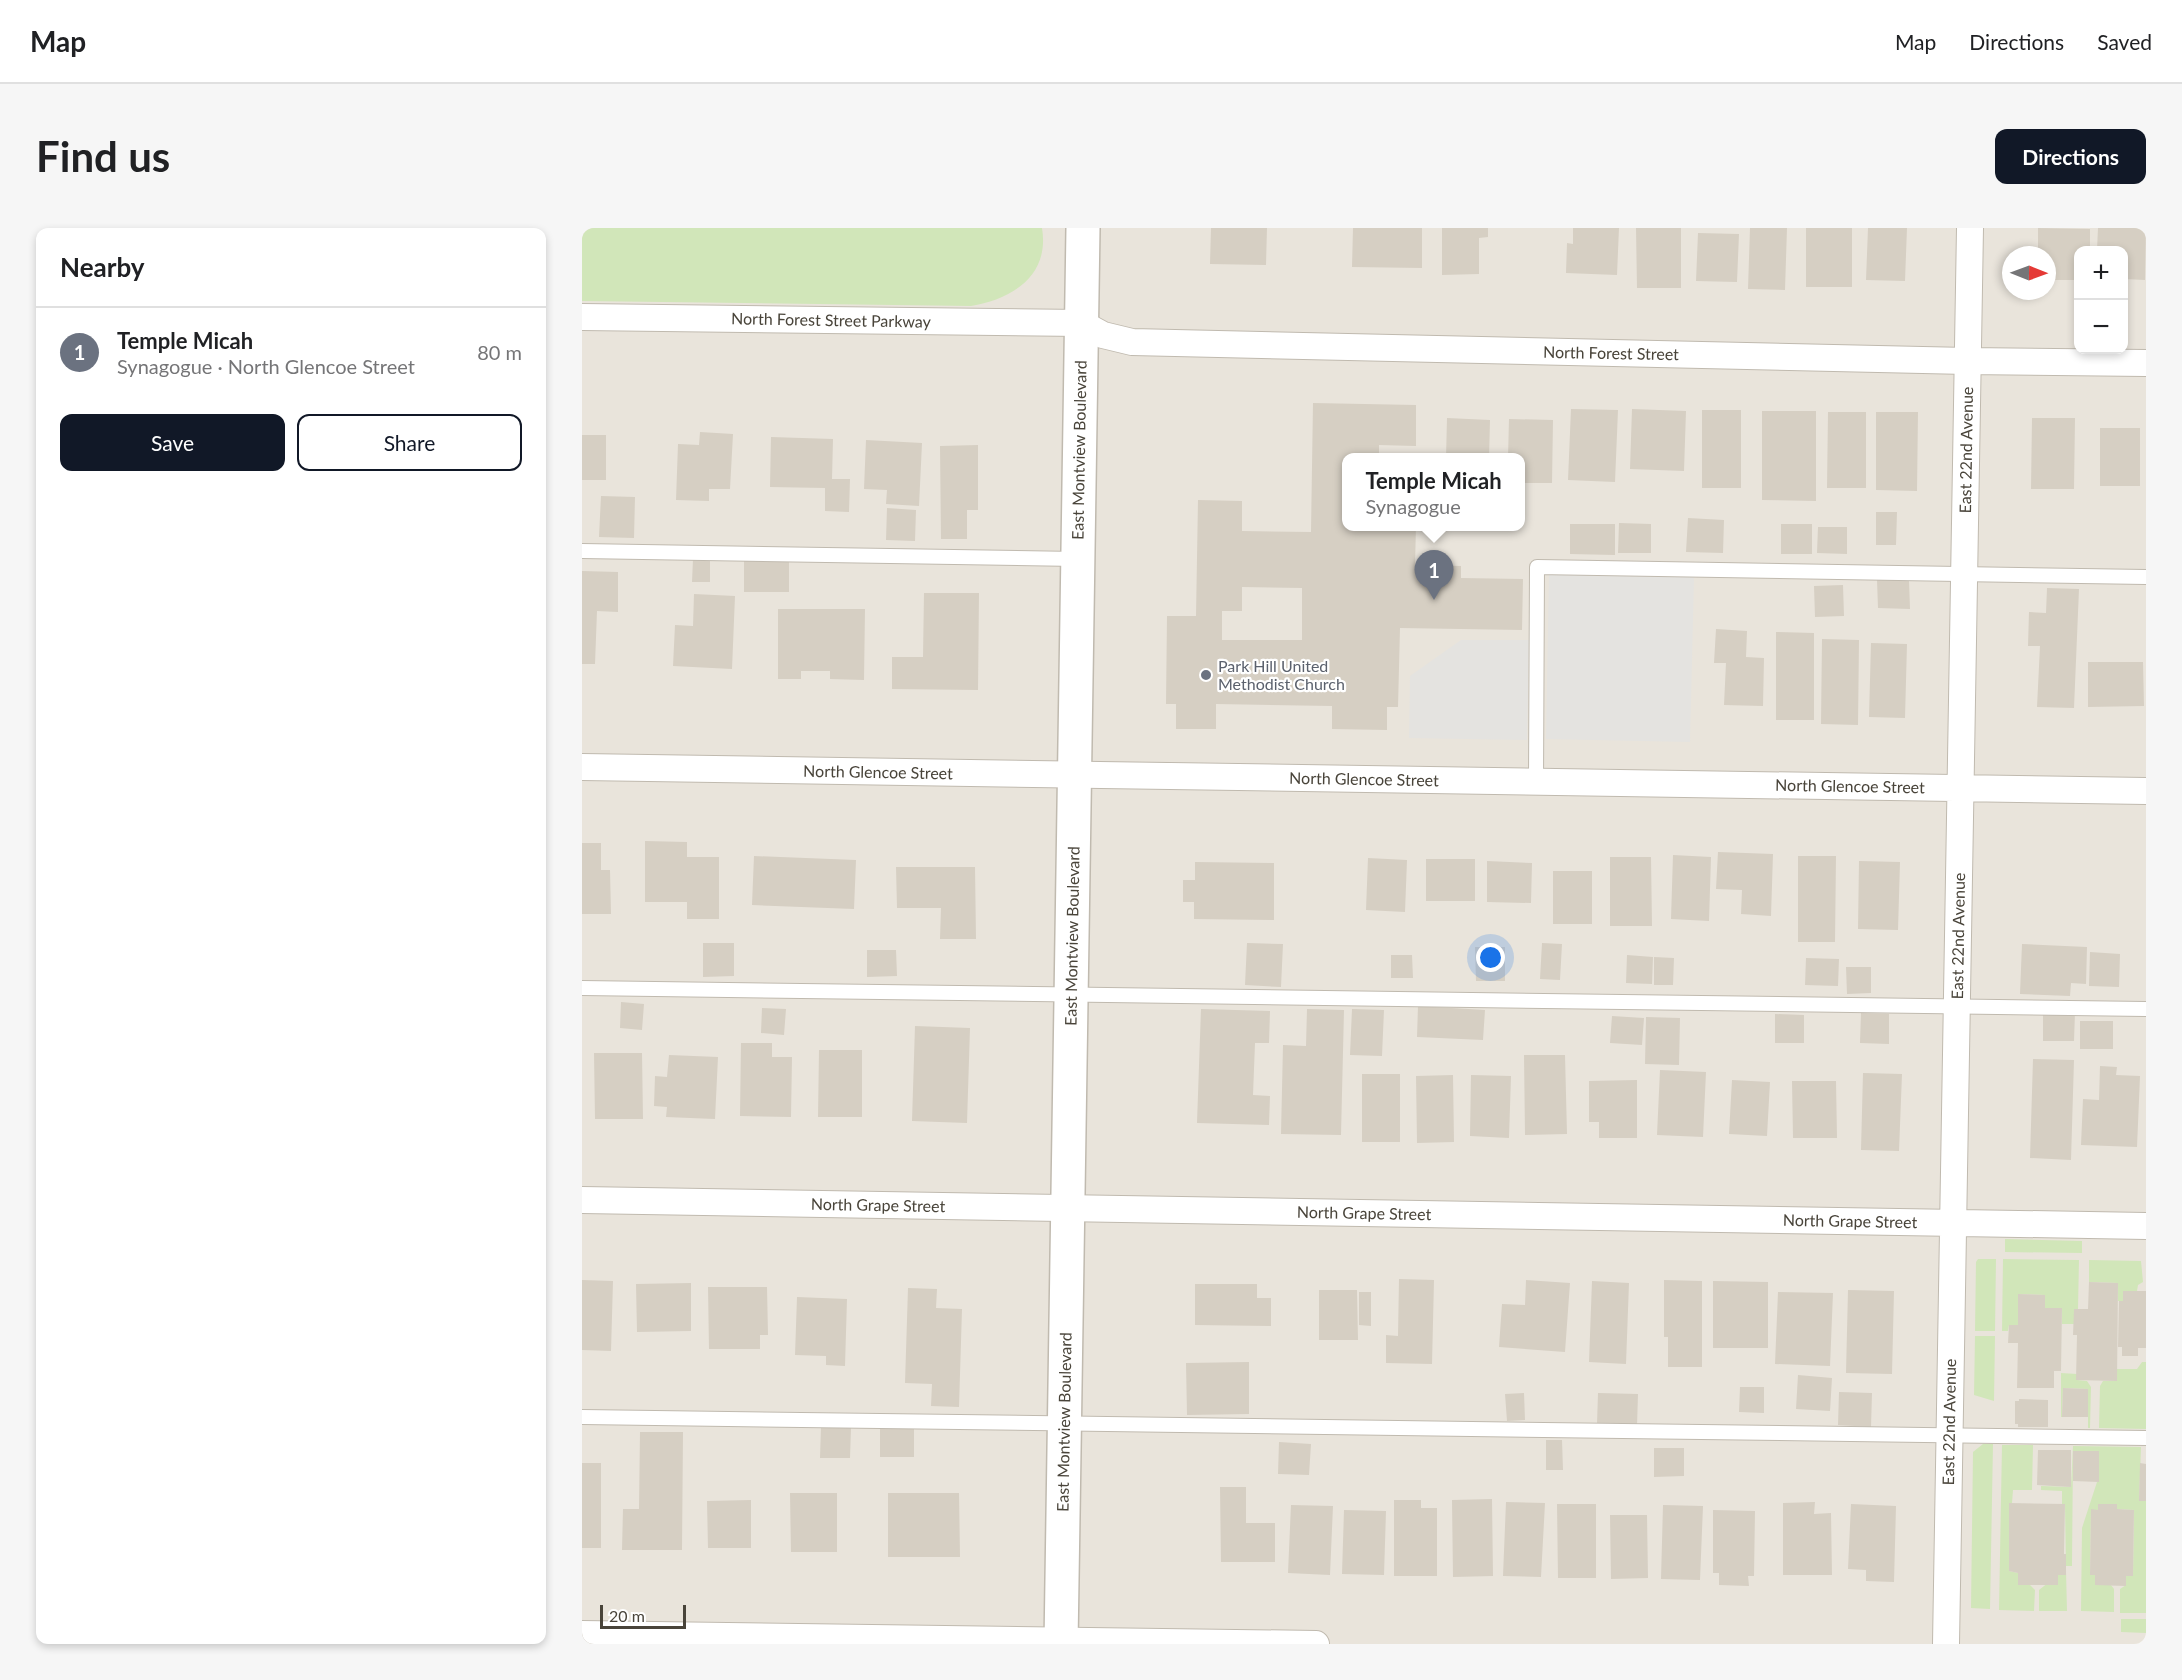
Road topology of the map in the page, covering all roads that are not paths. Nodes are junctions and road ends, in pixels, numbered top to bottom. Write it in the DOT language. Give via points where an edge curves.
graph roads {
  1 [pos="1083,228"];
  2 [pos="1970,228"];
  3 [pos="582,317"];
  4 [pos="1081,323"];
  5 [pos="1967,361"];
  6 [pos="2146,363"];
  7 [pos="582,551"];
  8 [pos="1077,559"];
  9 [pos="1964,574"];
  10 [pos="2146,578"];
  11 [pos="582,767"];
  12 [pos="1074,775"];
  13 [pos="1536,782"];
  14 [pos="1960,788"];
  15 [pos="2146,791"];
  16 [pos="582,988"];
  17 [pos="1071,994"];
  18 [pos="1957,1005"];
  19 [pos="2146,1009"];
  20 [pos="582,1200"];
  21 [pos="1068,1208"];
  22 [pos="1953,1223"];
  23 [pos="2146,1226"];
  24 [pos="582,1417"];
  25 [pos="1064,1423"];
  26 [pos="1949,1435"];
  27 [pos="2146,1438"];
  28 [pos="582,1634"];
  29 [pos="1061,1642"];
  30 [pos="1316,1644"];
  31 [pos="1946,1644"];
  1 -- 4 [label="street, East Montview Boulevard"];
  2 -- 5 [label="street, East 22nd Avenue"];
  3 -- 4 [label="street, North Forest Street Parkway"];
  4 -- 5 [label="street, North Forest Street" via="1102,335 1132,342"];
  4 -- 8 [label="street, East Montview Boulevard"];
  5 -- 6 [label="street, North Forest Street"];
  5 -- 9 [label="street, East 22nd Avenue"];
  7 -- 8 [label="lane"];
  8 -- 12 [label="street, East Montview Boulevard"];
  9 -- 10 [label="lane"];
  9 -- 13 [label="lane" via="1538,567"];
  9 -- 14 [label="street, East 22nd Avenue"];
  11 -- 12 [label="street, North Glencoe Street"];
  12 -- 13 [label="street, North Glencoe Street"];
  12 -- 17 [label="street, East Montview Boulevard"];
  13 -- 14 [label="street, North Glencoe Street"];
  14 -- 15 [label="street, North Glencoe Street"];
  14 -- 18 [label="street, East 22nd Avenue"];
  16 -- 17 [label="lane"];
  17 -- 18 [label="lane"];
  17 -- 21 [label="street, East Montview Boulevard"];
  18 -- 19 [label="lane"];
  18 -- 22 [label="street, East 22nd Avenue"];
  20 -- 21 [label="street, North Grape Street"];
  21 -- 22 [label="street, North Grape Street"];
  21 -- 25 [label="street, East Montview Boulevard"];
  22 -- 23 [label="street, North Grape Street"];
  22 -- 26 [label="street, East 22nd Avenue"];
  24 -- 25 [label="lane"];
  25 -- 26 [label="lane"];
  25 -- 29 [label="street, East Montview Boulevard"];
  26 -- 27 [label="lane"];
  26 -- 31 [label="street, East 22nd Avenue"];
  28 -- 29 [label="street"];
  29 -- 30 [label="street"];
}
